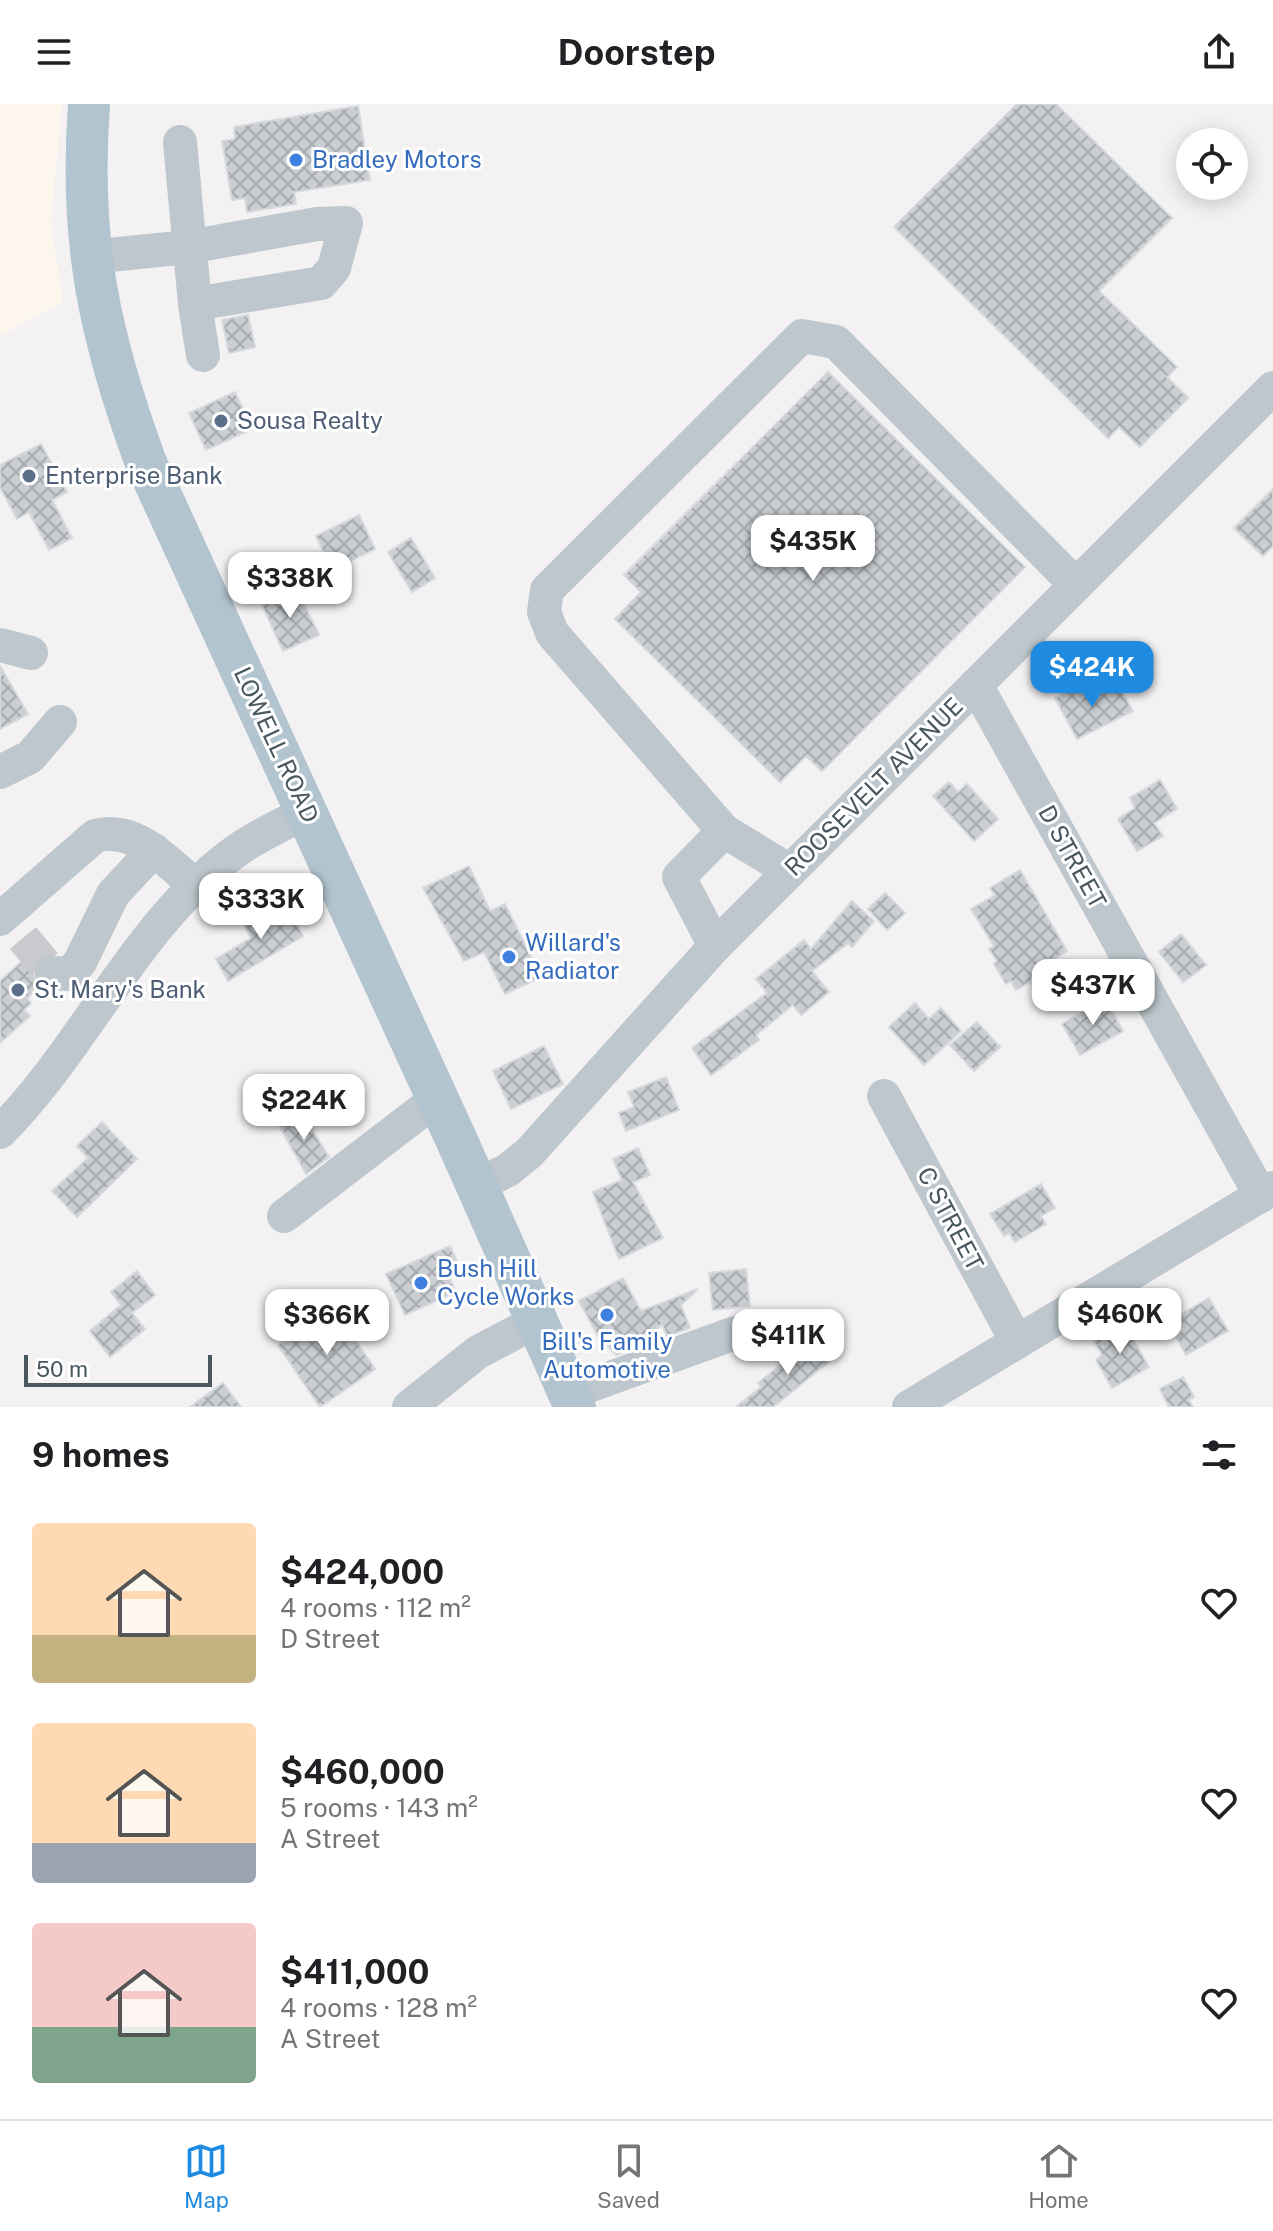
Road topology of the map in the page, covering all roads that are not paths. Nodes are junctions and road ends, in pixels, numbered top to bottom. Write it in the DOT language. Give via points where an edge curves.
graph roads {
  1 [pos="89,104"];
  2 [pos="180,142"];
  3 [pos="188,247"];
  4 [pos="90,257"];
  5 [pos="195,304"];
  6 [pos="203,355"];
  7 [pos="1273,388"];
  8 [pos="1076,585"];
  9 [pos="976,685"];
  10 [pos="60,722"];
  11 [pos="0,772"];
  12 [pos="307,812"];
  13 [pos="724,831"];
  14 [pos="154,850"];
  15 [pos="790,871"];
  16 [pos="196,886"];
  17 [pos="9,924"];
  18 [pos="715,946"];
  19 [pos="52,973"];
  20 [pos="884,1096"];
  21 [pos="438,1098"];
  22 [pos="0,1132"];
  23 [pos="477,1185"];
  24 [pos="1267,1192"];
  25 [pos="284,1216"];
  26 [pos="537,1321"];
  27 [pos="735,1333"];
  28 [pos="1017,1342"];
  29 [pos="572,1400"];
  30 [pos="409,1407"];
  31 [pos="609,1407"];
  32 [pos="909,1407"];
  1 -- 4 [label="main road, LOWELL ROAD"];
  2 -- 3 [label="street"];
  3 -- 4 [label="street"];
  3 -- 5 [label="street"];
  3 -- 5 [label="street" via="346,223 334,268 321,283"];
  4 -- 12 [label="main road, LOWELL ROAD" via="119,390 146,463"];
  5 -- 6 [label="street"];
  7 -- 8 [label="street, ROOSEVELT AVENUE"];
  8 -- 9 [label="street, ROOSEVELT AVENUE"];
  8 -- 13 [label="street" via="836,342 802,336 547,590 544,612 552,633"];
  9 -- 15 [label="street, ROOSEVELT AVENUE"];
  9 -- 24 [label="street, D STREET"];
  10 -- 11 [label="street" via="30,757"];
  12 -- 16 [label="street" via="243,846"];
  12 -- 21 [label="main road, LOWELL ROAD"];
  13 -- 15 [label="street"];
  13 -- 18 [label="street" via="679,877"];
  14 -- 16 [label="street"];
  14 -- 17 [label="street" via="121,833 95,836"];
  14 -- 19 [label="street" via="113,894 80,962 70,974"];
  15 -- 18 [label="street, ROOSEVELT AVENUE"];
  16 -- 22 [label="street" via="130,964 39,1090"];
  18 -- 23 [label="street, ROOSEVELT AVENUE" via="529,1153"];
  20 -- 28 [label="street, C STREET"];
  21 -- 23 [label="main road, LOWELL ROAD"];
  21 -- 25 [label="street"];
  23 -- 26 [label="main road, LOWELL ROAD"];
  24 -- 28 [label="street"];
  26 -- 29 [label="main road, LOWELL ROAD"];
  26 -- 30 [label="street" via="478,1352"];
  27 -- 29 [label="street"];
  28 -- 32 [label="street"];
  29 -- 31 [label="street"];
}
